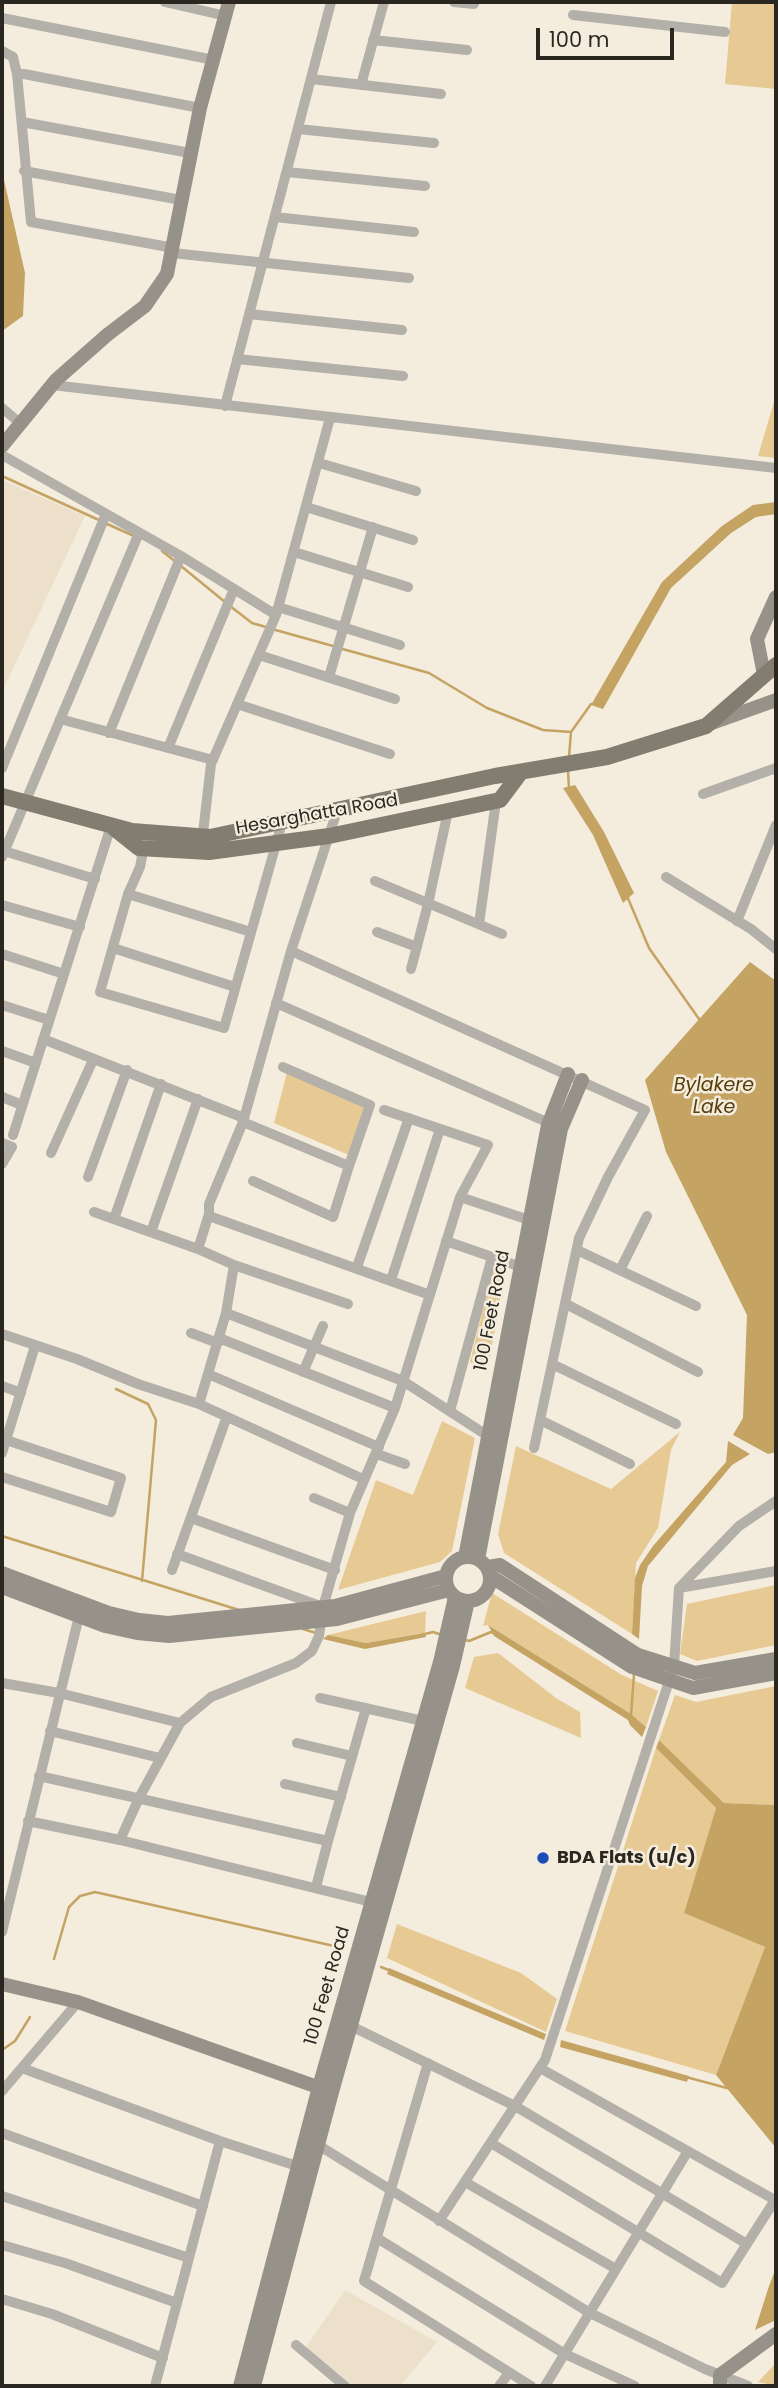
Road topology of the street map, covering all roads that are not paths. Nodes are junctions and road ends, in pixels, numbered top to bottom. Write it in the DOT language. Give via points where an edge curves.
graph roads {
  1 [pos="166,2"];
  2 [pos="331,2"];
  3 [pos="384,2"];
  4 [pos="454,2"];
  5 [pos="474,4"];
  6 [pos="227,9"];
  7 [pos="573,15"];
  8 [pos="2,18"];
  9 [pos="725,32"];
  10 [pos="373,40"];
  11 [pos="467,50"];
  12 [pos="2,51"];
  13 [pos="214,60"];
  14 [pos="17,74"];
  15 [pos="311,79"];
  16 [pos="361,85"];
  17 [pos="441,94"];
  18 [pos="200,108"];
  19 [pos="23,122"];
  20 [pos="298,129"];
  21 [pos="434,143"];
  22 [pos="190,153"];
  23 [pos="24,171"];
  24 [pos="286,172"];
  25 [pos="425,186"];
  26 [pos="181,200"];
  27 [pos="275,217"];
  28 [pos="414,232"];
  29 [pos="173,251"];
  30 [pos="262,263"];
  31 [pos="409,278"];
  32 [pos="249,314"];
  33 [pos="402,330"];
  34 [pos="237,359"];
  35 [pos="403,376"];
  36 [pos="51,386"];
  37 [pos="225,406"];
  38 [pos="2,408"];
  39 [pos="330,418"];
  40 [pos="20,423"];
  41 [pos="2,446"];
  42 [pos="2,455"];
  43 [pos="319,463"];
  44 [pos="776,468"];
  45 [pos="416,491"];
  46 [pos="306,507"];
  47 [pos="106,514"];
  48 [pos="373,527"];
  49 [pos="139,533"];
  50 [pos="413,540"];
  51 [pos="293,552"];
  52 [pos="181,556"];
  53 [pos="359,572"];
  54 [pos="408,587"];
  55 [pos="234,589"];
  56 [pos="776,597"];
  57 [pos="277,611"];
  58 [pos="343,628"];
  59 [pos="400,645"];
  60 [pos="259,654"];
  61 [pos="770,670"];
  62 [pos="329,677"];
  63 [pos="395,699"];
  64 [pos="776,701"];
  65 [pos="237,704"];
  66 [pos="60,719"];
  67 [pos="706,726"];
  68 [pos="109,733"];
  69 [pos="168,748"];
  70 [pos="390,754"];
  71 [pos="213,760"];
  72 [pos="2,768"];
  73 [pos="776,768"];
  74 [pos="522,772"];
  75 [pos="703,794"];
  76 [pos="2,796"];
  77 [pos="496,801"];
  78 [pos="25,803"];
  79 [pos="337,811"];
  80 [pos="448,811"];
  81 [pos="282,823"];
  82 [pos="776,825"];
  83 [pos="111,826"];
  84 [pos="131,831"];
  85 [pos="203,833"];
  86 [pos="329,836"];
  87 [pos="276,844"];
  88 [pos="139,848"];
  89 [pos="3,854"];
  90 [pos="666,877"];
  91 [pos="94,879"];
  92 [pos="375,881"];
  93 [pos="128,894"];
  94 [pos="428,904"];
  95 [pos="2,905"];
  96 [pos="737,921"];
  97 [pos="479,924"];
  98 [pos="79,927"];
  99 [pos="251,932"];
  100 [pos="377,932"];
  101 [pos="502,934"];
  102 [pos="417,947"];
  103 [pos="113,948"];
  104 [pos="776,950"];
  105 [pos="291,951"];
  106 [pos="2,954"];
  107 [pos="411,969"];
  108 [pos="64,974"];
  109 [pos="235,987"];
  110 [pos="276,1003"];
  111 [pos="2,1005"];
  112 [pos="49,1020"];
  113 [pos="43,1040"];
  114 [pos="2,1051"];
  115 [pos="93,1060"];
  116 [pos="36,1063"];
  117 [pos="283,1067"];
  118 [pos="127,1070"];
  119 [pos="575,1077"];
  120 [pos="161,1084"];
  121 [pos="2,1097"];
  122 [pos="198,1099"];
  123 [pos="22,1105"];
  124 [pos="384,1110"];
  125 [pos="409,1118"];
  126 [pos="243,1120"];
  127 [pos="549,1122"];
  128 [pos="440,1129"];
  129 [pos="13,1135"];
  130 [pos="2,1143"];
  131 [pos="51,1153"];
  132 [pos="2,1164"];
  133 [pos="349,1166"];
  134 [pos="88,1177"];
  135 [pos="253,1181"];
  136 [pos="460,1197"];
  137 [pos="93,1212"];
  138 [pos="209,1216"];
  139 [pos="647,1216"];
  140 [pos="114,1219"];
  141 [pos="530,1220"];
  142 [pos="150,1232"];
  143 [pos="446,1241"];
  144 [pos="198,1249"];
  145 [pos="577,1250"];
  146 [pos="492,1257"];
  147 [pos="234,1265"];
  148 [pos="356,1267"];
  149 [pos="521,1267"];
  150 [pos="620,1270"];
  151 [pos="391,1280"];
  152 [pos="430,1295"];
  153 [pos="348,1304"];
  154 [pos="566,1304"];
  155 [pos="696,1306"];
  156 [pos="226,1313"];
  157 [pos="323,1326"];
  158 [pos="191,1333"];
  159 [pos="2,1334"];
  160 [pos="218,1340"];
  161 [pos="35,1346"];
  162 [pos="314,1347"];
  163 [pos="552,1364"];
  164 [pos="303,1372"];
  165 [pos="698,1372"];
  166 [pos="208,1374"];
  167 [pos="403,1381"];
  168 [pos="2,1386"];
  169 [pos="21,1393"];
  170 [pos="199,1404"];
  171 [pos="395,1408"];
  172 [pos="450,1411"];
  173 [pos="226,1419"];
  174 [pos="540,1420"];
  175 [pos="676,1424"];
  176 [pos="5,1434"];
  177 [pos="488,1436"];
  178 [pos="534,1448"];
  179 [pos="377,1450"];
  180 [pos="2,1453"];
  181 [pos="405,1464"];
  182 [pos="630,1464"];
  183 [pos="2,1477"];
  184 [pos="363,1479"];
  185 [pos="314,1498"];
  186 [pos="776,1501"];
  187 [pos="350,1513"];
  188 [pos="191,1518"];
  189 [pos="177,1554"];
  190 [pos="480,1566"];
  191 [pos="172,1570"];
  192 [pos="335,1570"];
  193 [pos="776,1571"];
  194 [pos="2,1573"];
  195 [pos="2,1587"];
  196 [pos="679,1588"];
  197 [pos="456,1598"];
  198 [pos="81,1608"];
  199 [pos="322,1614"];
  200 [pos="776,1659"];
  201 [pos="446,1664"];
  202 [pos="672,1673"];
  203 [pos="776,1673"];
  204 [pos="2,1683"];
  205 [pos="59,1693"];
  206 [pos="320,1698"];
  207 [pos="366,1708"];
  208 [pos="423,1721"];
  209 [pos="180,1723"];
  210 [pos="50,1731"];
  211 [pos="297,1743"];
  212 [pos="352,1756"];
  213 [pos="160,1758"];
  214 [pos="39,1776"];
  215 [pos="285,1784"];
  216 [pos="341,1797"];
  217 [pos="139,1798"];
  218 [pos="28,1821"];
  219 [pos="120,1840"];
  220 [pos="328,1841"];
  221 [pos="316,1887"];
  222 [pos="372,1902"];
  223 [pos="2,1932"];
  224 [pos="2,1984"];
  225 [pos="78,2002"];
  226 [pos="351,2026"];
  227 [pos="428,2063"];
  228 [pos="22,2068"];
  229 [pos="540,2068"];
  230 [pos="325,2089"];
  231 [pos="2,2091"];
  232 [pos="515,2106"];
  233 [pos="2,2133"];
  234 [pos="220,2141"];
  235 [pos="491,2143"];
  236 [pos="318,2145"];
  237 [pos="688,2151"];
  238 [pos="304,2169"];
  239 [pos="465,2182"];
  240 [pos="391,2191"];
  241 [pos="662,2194"];
  242 [pos="2,2196"];
  243 [pos="203,2206"];
  244 [pos="439,2221"];
  245 [pos="638,2232"];
  246 [pos="377,2238"];
  247 [pos="747,2244"];
  248 [pos="2,2245"];
  249 [pos="189,2258"];
  250 [pos="616,2269"];
  251 [pos="2,2299"];
  252 [pos="177,2303"];
  253 [pos="590,2313"];
  254 [pos="776,2334"];
  255 [pos="296,2345"];
  256 [pos="565,2354"];
  257 [pos="163,2358"];
  258 [pos="509,2373"];
  259 [pos="720,2381"];
  260 [pos="342,2385"];
  261 [pos="155,2386"];
  262 [pos="240,2386"];
  263 [pos="254,2386"];
  264 [pos="499,2386"];
  265 [pos="531,2386"];
  266 [pos="545,2386"];
  267 [pos="635,2386"];
  268 [pos="748,2386"];
  1 -- 6 [label="street"];
  2 -- 15 [label="street"];
  3 -- 10 [label="street"];
  4 -- 5 [label="street"];
  6 -- 13 [label="main road"];
  7 -- 9 [label="street"];
  8 -- 13 [label="street"];
  10 -- 11 [label="street"];
  10 -- 16 [label="street"];
  12 -- 14 [label="street" via="13,57"];
  13 -- 18 [label="main road"];
  14 -- 18 [label="street"];
  14 -- 19 [label="street"];
  15 -- 16 [label="street"];
  15 -- 20 [label="street"];
  16 -- 17 [label="street"];
  18 -- 22 [label="main road"];
  19 -- 22 [label="street"];
  19 -- 23 [label="street"];
  20 -- 21 [label="street"];
  20 -- 24 [label="street"];
  22 -- 26 [label="main road"];
  23 -- 26 [label="street"];
  23 -- 29 [label="street" via="31,222"];
  24 -- 25 [label="street"];
  24 -- 27 [label="street"];
  26 -- 29 [label="main road"];
  27 -- 28 [label="street"];
  27 -- 30 [label="street"];
  29 -- 30 [label="street"];
  29 -- 36 [label="main road" via="167,274 145,306"];
  30 -- 31 [label="street"];
  30 -- 32 [label="street"];
  32 -- 33 [label="street"];
  32 -- 34 [label="street"];
  34 -- 35 [label="street"];
  34 -- 37 [label="street"];
  36 -- 37 [label="street"];
  36 -- 40 [label="main road"];
  37 -- 39 [label="street"];
  38 -- 40 [label="street"];
  39 -- 43 [label="street"];
  39 -- 44 [label="street"];
  40 -- 41 [label="main road"];
  42 -- 47 [label="street"];
  43 -- 45 [label="street"];
  43 -- 46 [label="street"];
  46 -- 48 [label="street"];
  46 -- 51 [label="street"];
  47 -- 49 [label="street"];
  47 -- 72 [label="street"];
  48 -- 50 [label="street"];
  48 -- 53 [label="street"];
  49 -- 52 [label="street"];
  49 -- 66 [label="street"];
  51 -- 53 [label="street"];
  51 -- 57 [label="street"];
  52 -- 55 [label="street"];
  52 -- 68 [label="street"];
  53 -- 54 [label="street"];
  53 -- 58 [label="street"];
  55 -- 57 [label="street"];
  55 -- 69 [label="street"];
  56 -- 61 [label="main road" via="757,639"];
  57 -- 58 [label="street"];
  57 -- 60 [label="street"];
  58 -- 59 [label="street"];
  58 -- 62 [label="street"];
  60 -- 62 [label="street"];
  60 -- 65 [label="street"];
  61 -- 67 [label="main road"];
  62 -- 63 [label="street"];
  64 -- 67 [label="main road, Hesarghatta Road"];
  65 -- 70 [label="street"];
  65 -- 71 [label="street"];
  66 -- 68 [label="street"];
  66 -- 78 [label="street"];
  67 -- 74 [label="main road, Hesarghatta Road" via="607,757"];
  68 -- 69 [label="street"];
  69 -- 71 [label="street"];
  71 -- 85 [label="street"];
  73 -- 75 [label="street"];
  74 -- 77 [label="main road"];
  74 -- 79 [label="main road, Hesarghatta Road"];
  76 -- 78 [label="main road, Hesarghatta Road"];
  77 -- 80 [label="main road, Hesarghatta Road"];
  77 -- 97 [label="street"];
  78 -- 83 [label="main road, Hesarghatta Road"];
  78 -- 89 [label="street"];
  79 -- 81 [label="main road, Hesarghatta Road"];
  79 -- 86 [label="street"];
  80 -- 86 [label="main road, Hesarghatta Road"];
  80 -- 94 [label="street"];
  81 -- 84 [label="main road, Hesarghatta Road" via="211,837"];
  81 -- 87 [label="street"];
  82 -- 96 [label="street"];
  83 -- 84 [label="main road, Hesarghatta Road"];
  83 -- 88 [label="main road, Hesarghatta Road"];
  83 -- 91 [label="street"];
  84 -- 88 [label="street"];
  86 -- 87 [label="main road, Hesarghatta Road"];
  86 -- 105 [label="street"];
  87 -- 88 [label="main road, Hesarghatta Road" via="209,852"];
  87 -- 99 [label="street"];
  88 -- 93 [label="street" via="140,867"];
  89 -- 91 [label="street"];
  90 -- 96 [label="street"];
  91 -- 98 [label="street"];
  92 -- 94 [label="street"];
  93 -- 99 [label="street"];
  93 -- 103 [label="street"];
  94 -- 97 [label="street"];
  94 -- 102 [label="street"];
  95 -- 98 [label="street"];
  96 -- 104 [label="street"];
  97 -- 101 [label="street"];
  98 -- 108 [label="street"];
  99 -- 109 [label="street"];
  100 -- 102 [label="street"];
  102 -- 107 [label="street"];
  103 -- 109 [label="street"];
  103 -- 109 [label="street" via="100,992 224,1028"];
  105 -- 110 [label="street"];
  105 -- 119 [label="street"];
  106 -- 108 [label="street"];
  108 -- 112 [label="street"];
  110 -- 126 [label="street"];
  110 -- 127 [label="street"];
  111 -- 112 [label="street"];
  112 -- 113 [label="street"];
  113 -- 115 [label="street"];
  113 -- 116 [label="street"];
  114 -- 116 [label="street"];
  115 -- 118 [label="street"];
  115 -- 131 [label="street"];
  116 -- 123 [label="street"];
  117 -- 133 [label="street" via="370,1105"];
  118 -- 120 [label="street"];
  118 -- 134 [label="street"];
  119 -- 127 [label="main road, 100 Feet Road"];
  119 -- 145 [label="street" via="645,1110 608,1177"];
  119 -- 190 [label="main road, 100 Feet Road" via="561,1129"];
  120 -- 122 [label="street"];
  120 -- 140 [label="street"];
  121 -- 123 [label="street"];
  122 -- 126 [label="street"];
  122 -- 142 [label="street"];
  123 -- 129 [label="street"];
  124 -- 125 [label="street"];
  125 -- 128 [label="street"];
  125 -- 148 [label="street"];
  126 -- 133 [label="street"];
  126 -- 138 [label="street" via="209,1204"];
  127 -- 141 [label="main road, 100 Feet Road"];
  128 -- 136 [label="street" via="488,1144"];
  128 -- 151 [label="street"];
  130 -- 132 [label="street" via="12,1147"];
  133 -- 135 [label="street" via="333,1216"];
  136 -- 141 [label="street"];
  136 -- 143 [label="street"];
  137 -- 140 [label="street"];
  138 -- 144 [label="street"];
  138 -- 148 [label="street"];
  139 -- 150 [label="street"];
  140 -- 142 [label="street"];
  141 -- 149 [label="main road, 100 Feet Road"];
  142 -- 144 [label="street"];
  143 -- 146 [label="street"];
  143 -- 152 [label="street"];
  144 -- 147 [label="street"];
  145 -- 150 [label="street"];
  145 -- 154 [label="street"];
  146 -- 149 [label="street"];
  146 -- 172 [label="street"];
  147 -- 153 [label="street"];
  147 -- 156 [label="street"];
  148 -- 151 [label="street"];
  149 -- 177 [label="main road, 100 Feet Road"];
  150 -- 155 [label="street"];
  151 -- 152 [label="street"];
  152 -- 167 [label="street"];
  154 -- 163 [label="street"];
  154 -- 165 [label="street"];
  156 -- 160 [label="street"];
  156 -- 162 [label="street"];
  157 -- 162 [label="street"];
  158 -- 160 [label="street"];
  159 -- 161 [label="street"];
  160 -- 164 [label="street"];
  160 -- 166 [label="street"];
  161 -- 169 [label="street"];
  161 -- 170 [label="street"];
  162 -- 164 [label="street"];
  162 -- 167 [label="street"];
  163 -- 174 [label="street"];
  163 -- 175 [label="street"];
  164 -- 171 [label="street"];
  166 -- 170 [label="street"];
  166 -- 179 [label="street"];
  167 -- 171 [label="street"];
  167 -- 172 [label="street"];
  168 -- 169 [label="street"];
  169 -- 176 [label="street"];
  170 -- 184 [label="street"];
  171 -- 179 [label="street"];
  172 -- 177 [label="street"];
  173 -- 188 [label="street"];
  174 -- 178 [label="street"];
  174 -- 182 [label="street"];
  176 -- 180 [label="street"];
  176 -- 183 [label="street" via="121,1479 111,1512"];
  177 -- 190 [label="main road, 100 Feet Road"];
  179 -- 181 [label="street"];
  179 -- 184 [label="street"];
  184 -- 187 [label="street"];
  185 -- 187 [label="street"];
  186 -- 196 [label="street" via="739,1525"];
  187 -- 192 [label="street"];
  188 -- 189 [label="street"];
  188 -- 192 [label="street"];
  189 -- 191 [label="street"];
  189 -- 199 [label="street"];
  190 -- 197 [label="main road" via="485,1593 477,1600"];
  190 -- 197 [label="main road" via="453,1563"];
  190 -- 202 [label="main road" via="500,1566 620,1651"];
  192 -- 199 [label="street"];
  193 -- 196 [label="street"];
  194 -- 198 [label="main road"];
  195 -- 198 [label="main road"];
  196 -- 202 [label="street"];
  197 -- 199 [label="main road"];
  197 -- 201 [label="main road, 100 Feet Road"];
  198 -- 199 [label="main road" via="168,1622"];
  198 -- 205 [label="street"];
  199 -- 209 [label="street" via="312,1651 296,1663 211,1697"];
  200 -- 202 [label="main road" via="699,1674"];
  201 -- 208 [label="main road, 100 Feet Road"];
  201 -- 226 [label="main road, 100 Feet Road"];
  202 -- 203 [label="main road" via="698,1689"];
  202 -- 229 [label="street"];
  204 -- 205 [label="street"];
  205 -- 209 [label="street"];
  205 -- 210 [label="street"];
  206 -- 207 [label="street"];
  207 -- 208 [label="street"];
  207 -- 212 [label="street"];
  208 -- 222 [label="main road, 100 Feet Road"];
  209 -- 213 [label="street"];
  210 -- 213 [label="street"];
  210 -- 214 [label="street"];
  211 -- 212 [label="street"];
  212 -- 216 [label="street"];
  213 -- 217 [label="street"];
  214 -- 217 [label="street"];
  214 -- 218 [label="street"];
  215 -- 216 [label="street"];
  216 -- 220 [label="street"];
  217 -- 219 [label="street"];
  217 -- 220 [label="street"];
  218 -- 219 [label="street"];
  218 -- 223 [label="street"];
  219 -- 221 [label="street"];
  220 -- 221 [label="street"];
  221 -- 222 [label="street"];
  222 -- 230 [label="main road, 100 Feet Road"];
  224 -- 225 [label="main road"];
  225 -- 228 [label="street"];
  225 -- 230 [label="main road"];
  226 -- 227 [label="street"];
  226 -- 230 [label="main road, 100 Feet Road"];
  227 -- 232 [label="street"];
  227 -- 240 [label="street"];
  228 -- 231 [label="street"];
  228 -- 234 [label="street"];
  229 -- 232 [label="street"];
  229 -- 237 [label="street"];
  230 -- 236 [label="main road, 100 Feet Road"];
  230 -- 238 [label="main road, 100 Feet Road"];
  232 -- 235 [label="street"];
  232 -- 241 [label="street"];
  233 -- 243 [label="street"];
  234 -- 238 [label="street"];
  234 -- 243 [label="street"];
  235 -- 239 [label="street"];
  235 -- 245 [label="street"];
  236 -- 238 [label="main road, 100 Feet Road"];
  236 -- 240 [label="street"];
  237 -- 241 [label="street"];
  237 -- 247 [label="street" via="775,2200"];
  238 -- 262 [label="main road, 100 Feet Road"];
  238 -- 263 [label="main road, 100 Feet Road"];
  239 -- 244 [label="street"];
  239 -- 250 [label="street"];
  240 -- 244 [label="street"];
  240 -- 246 [label="street"];
  241 -- 245 [label="street"];
  241 -- 247 [label="street"];
  242 -- 249 [label="street"];
  243 -- 249 [label="street"];
  244 -- 253 [label="street"];
  245 -- 247 [label="street" via="722,2283"];
  245 -- 250 [label="street"];
  246 -- 256 [label="street"];
  246 -- 258 [label="street" via="365,2281"];
  248 -- 252 [label="street"];
  249 -- 252 [label="street"];
  250 -- 253 [label="street"];
  251 -- 257 [label="street"];
  252 -- 257 [label="street"];
  253 -- 256 [label="street"];
  253 -- 259 [label="street"];
  254 -- 259 [label="main road"];
  255 -- 260 [label="street"];
  256 -- 266 [label="street"];
  256 -- 267 [label="street"];
  257 -- 261 [label="street"];
  258 -- 264 [label="street"];
  258 -- 265 [label="street"];
  259 -- 268 [label="street"];
}
